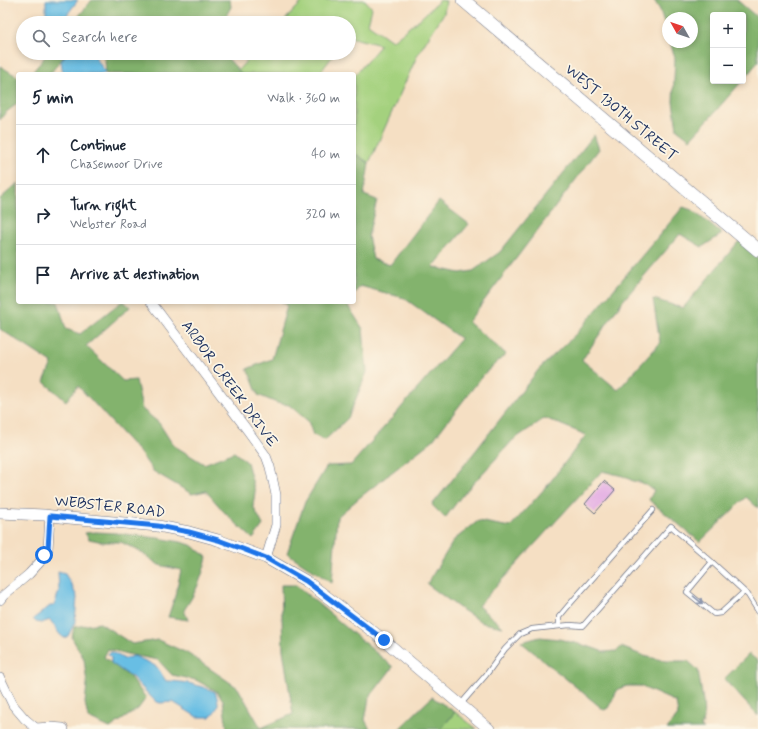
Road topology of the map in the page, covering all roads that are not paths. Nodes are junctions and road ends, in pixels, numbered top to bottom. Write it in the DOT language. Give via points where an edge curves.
graph roads {
  1 [pos="463,0"];
  2 [pos="758,250"];
  3 [pos="153,304"];
  4 [pos="652,510"];
  5 [pos="0,512"];
  6 [pos="50,516"];
  7 [pos="266,558"];
  8 [pos="712,562"];
  9 [pos="744,592"];
  10 [pos="0,600"];
  11 [pos="758,611"];
  12 [pos="559,626"];
  13 [pos="0,678"];
  14 [pos="460,705"];
  15 [pos="36,729"];
  16 [pos="64,729"];
  17 [pos="489,729"];
  1 -- 2 [label="main road, WEST 130TH STREET"];
  3 -- 7 [label="street, ARBOR CREEK DRIVE" via="266,456 276,495 276,525"];
  4 -- 12 [label="lane" via="569,605 560,617"];
  5 -- 6 [label="street, WEBSTER ROAD"];
  6 -- 7 [label="street, WEBSTER ROAD" via="158,526 189,532"];
  6 -- 10 [label="street" via="48,549 29,574"];
  7 -- 14 [label="street, WEBSTER ROAD" via="306,581 384,640"];
  8 -- 9 [label="lane"];
  8 -- 9 [label="lane, one-way" via="687,592 714,614 721,613"];
  8 -- 12 [label="lane" via="672,526 583,626"];
  9 -- 11 [label="lane"];
  12 -- 14 [label="lane" via="532,629 520,634"];
  13 -- 15 [label="street" via="13,705"];
  14 -- 17 [label="street, WEBSTER ROAD"];
  15 -- 16 [label="street"];
}
